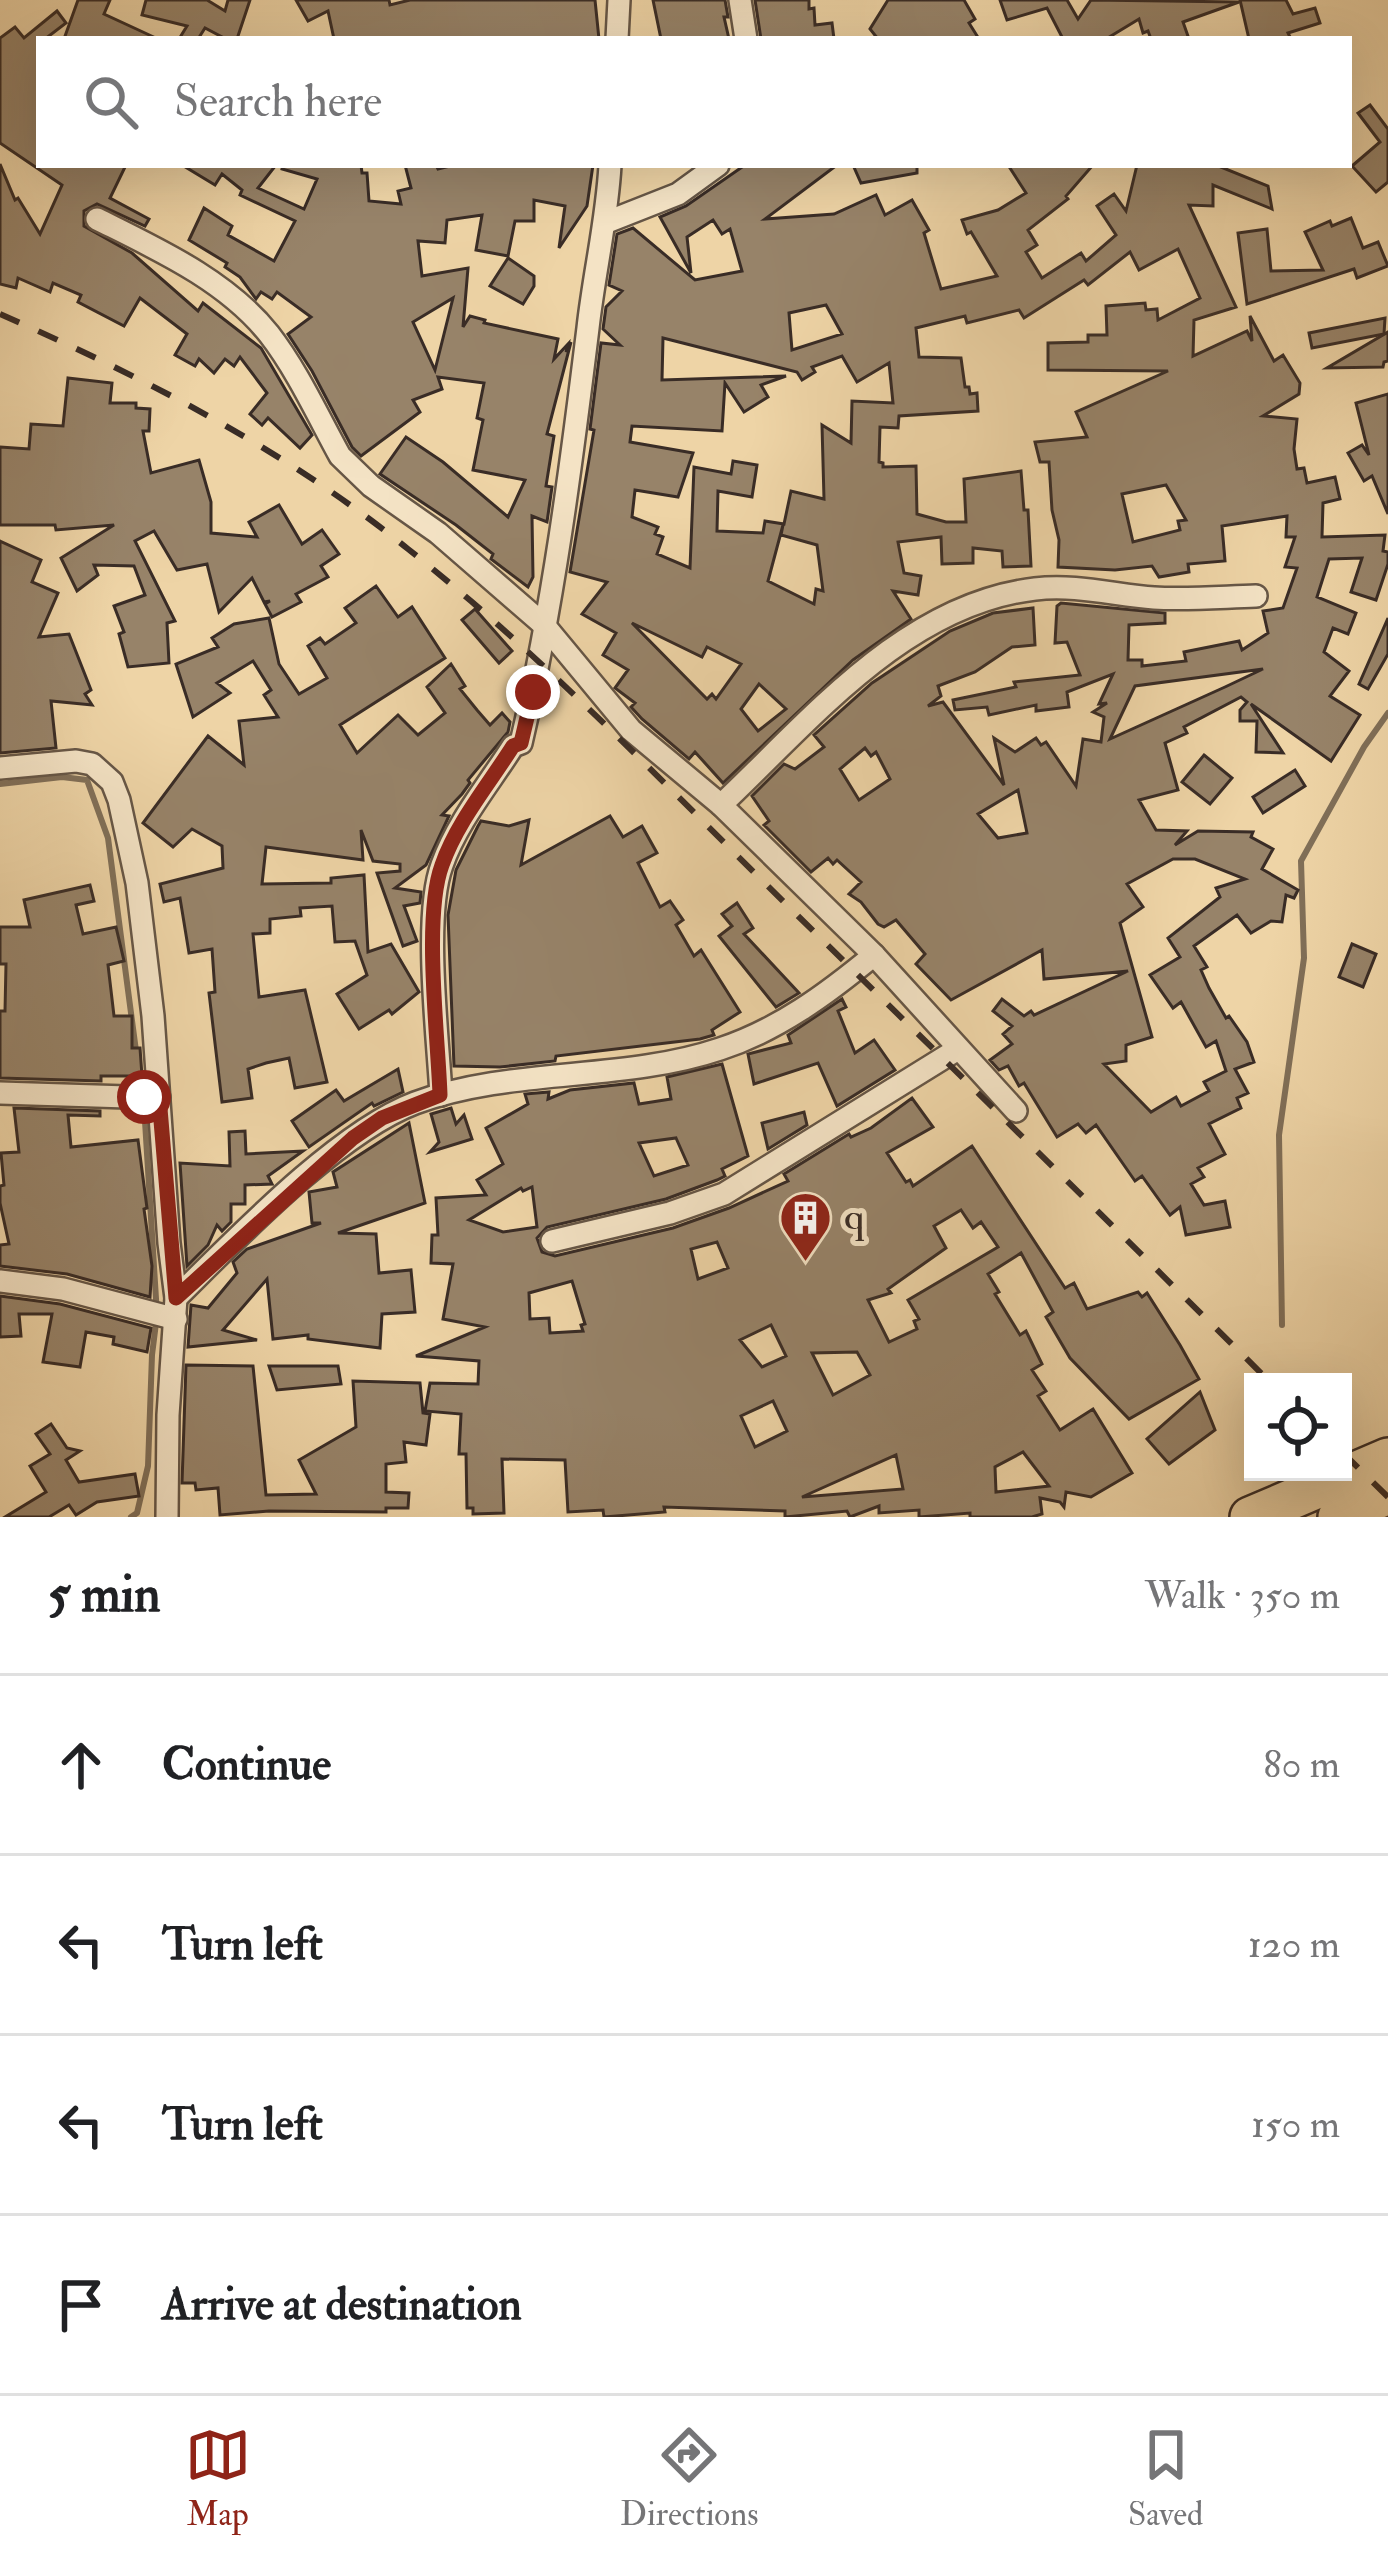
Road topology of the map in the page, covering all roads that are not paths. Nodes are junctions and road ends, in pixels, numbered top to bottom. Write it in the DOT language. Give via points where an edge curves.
graph roads {
  1 [pos="619,0"];
  2 [pos="740,0"];
  3 [pos="617,36"];
  4 [pos="746,36"];
  5 [pos="610,168"];
  6 [pos="714,168"];
  7 [pos="97,219"];
  8 [pos="607,222"];
  9 [pos="1256,596"];
  10 [pos="544,625"];
  11 [pos="0,768"];
  12 [pos="721,805"];
  13 [pos="874,955"];
  14 [pos="958,1049"];
  15 [pos="0,1094"];
  16 [pos="440,1095"];
  17 [pos="159,1097"];
  18 [pos="1016,1111"];
  19 [pos="552,1241"];
  20 [pos="0,1281"];
  21 [pos="176,1308"];
  22 [pos="1388,1458"];
  23 [pos="1388,1494"];
  24 [pos="167,1517"];
  25 [pos="1250,1517"];
  26 [pos="1337,1517"];
  1 -- 3 [label="street"];
  2 -- 4 [label="street"];
  5 -- 8 [label="street"];
  6 -- 8 [label="street" via="678,194"];
  7 -- 10 [label="street" via="238,304 269,334 352,469"];
  8 -- 10 [label="street"];
  9 -- 12 [label="street" via="1156,598 1057,587 949,614 856,678"];
  10 -- 12 [label="street" via="632,730"];
  10 -- 16 [label="street" via="521,743 440,869 433,919"];
  11 -- 17 [label="street" via="76,761 112,782 137,884"];
  12 -- 13 [label="street"];
  13 -- 14 [label="street"];
  13 -- 16 [label="street" via="802,1012 721,1049"];
  14 -- 18 [label="street"];
  14 -- 19 [label="street" via="724,1194"];
  15 -- 17 [label="street"];
  16 -- 21 [label="street" via="353,1138"];
  17 -- 21 [label="street"];
  20 -- 21 [label="street"];
  21 -- 24 [label="street"];
  22 -- 25 [label="highway"];
  23 -- 26 [label="highway"];
}
